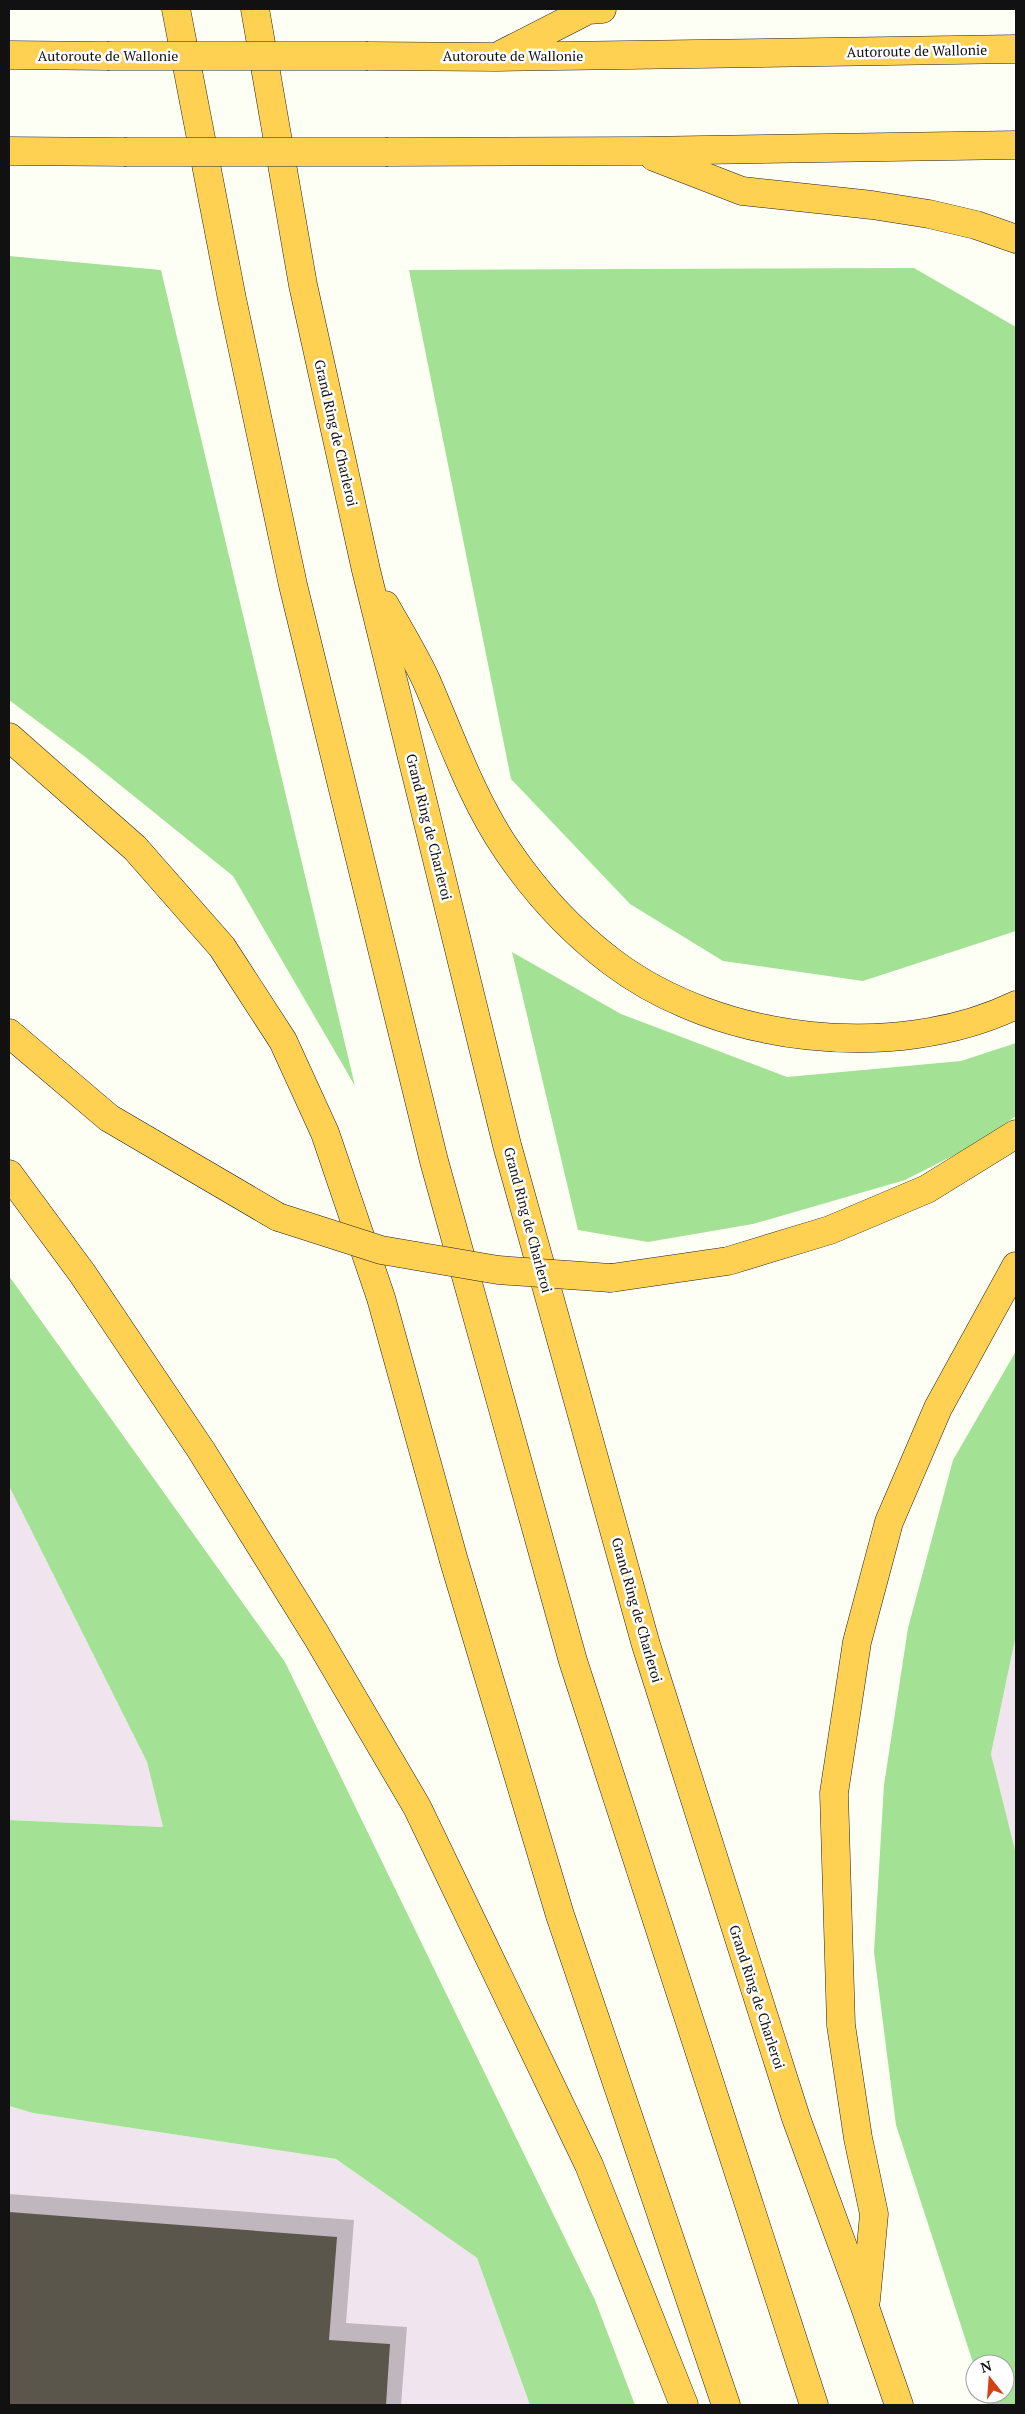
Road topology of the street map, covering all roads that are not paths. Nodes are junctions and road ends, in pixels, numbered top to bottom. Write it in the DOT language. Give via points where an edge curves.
graph roads {
  1 [pos="176,9"];
  2 [pos="255,9"];
  3 [pos="602,9"];
  4 [pos="1016,49"];
  5 [pos="9,55"];
  6 [pos="497,57"];
  7 [pos="1016,145"];
  8 [pos="9,151"];
  9 [pos="641,152"];
  10 [pos="1016,238"];
  11 [pos="366,570"];
  12 [pos="9,737"];
  13 [pos="1016,1005"];
  14 [pos="9,1033"];
  15 [pos="1016,1134"];
  16 [pos="9,1174"];
  17 [pos="1016,1266"];
  18 [pos="865,2307"];
  19 [pos="684,2405"];
  20 [pos="726,2405"];
  21 [pos="814,2405"];
  22 [pos="898,2405"];
  1 -- 21 [label="highway" via="232,299 291,576 434,1160 573,1661"];
  2 -- 11 [label="highway, Grand Ring de Charleroi" via="303,285"];
  3 -- 6 [label="highway" via="588,10"];
  4 -- 6 [label="highway, Autoroute de Wallonie"];
  5 -- 6 [label="highway, Autoroute de Wallonie, bridge"];
  7 -- 9 [label="highway"];
  8 -- 9 [label="highway, bridge"];
  9 -- 10 [label="highway" via="742,191 929,214"];
  11 -- 13 [label="highway" via="424,677 482,808 506,849 535,888 572,928 613,963 697,1009 742,1024 815,1037 881,1038 926,1032 970,1022"];
  11 -- 18 [label="highway, Grand Ring de Charleroi" via="508,1145 646,1645 796,2118"];
  12 -- 20 [label="highway" via="135,848 222,947 283,1041 325,1133 381,1298 454,1561 560,1914"];
  14 -- 15 [label="highway, bridge" via="109,1118 278,1217 381,1250 498,1270 611,1278 728,1261 830,1230 927,1189"];
  16 -- 19 [label="highway" via="82,1273 201,1450 316,1635 417,1807 589,2165"];
  17 -- 18 [label="highway" via="938,1408 889,1522 857,1642 834,1793 841,2025 858,2138 874,2214"];
  18 -- 22 [label="highway, Grand Ring de Charleroi"];
}
